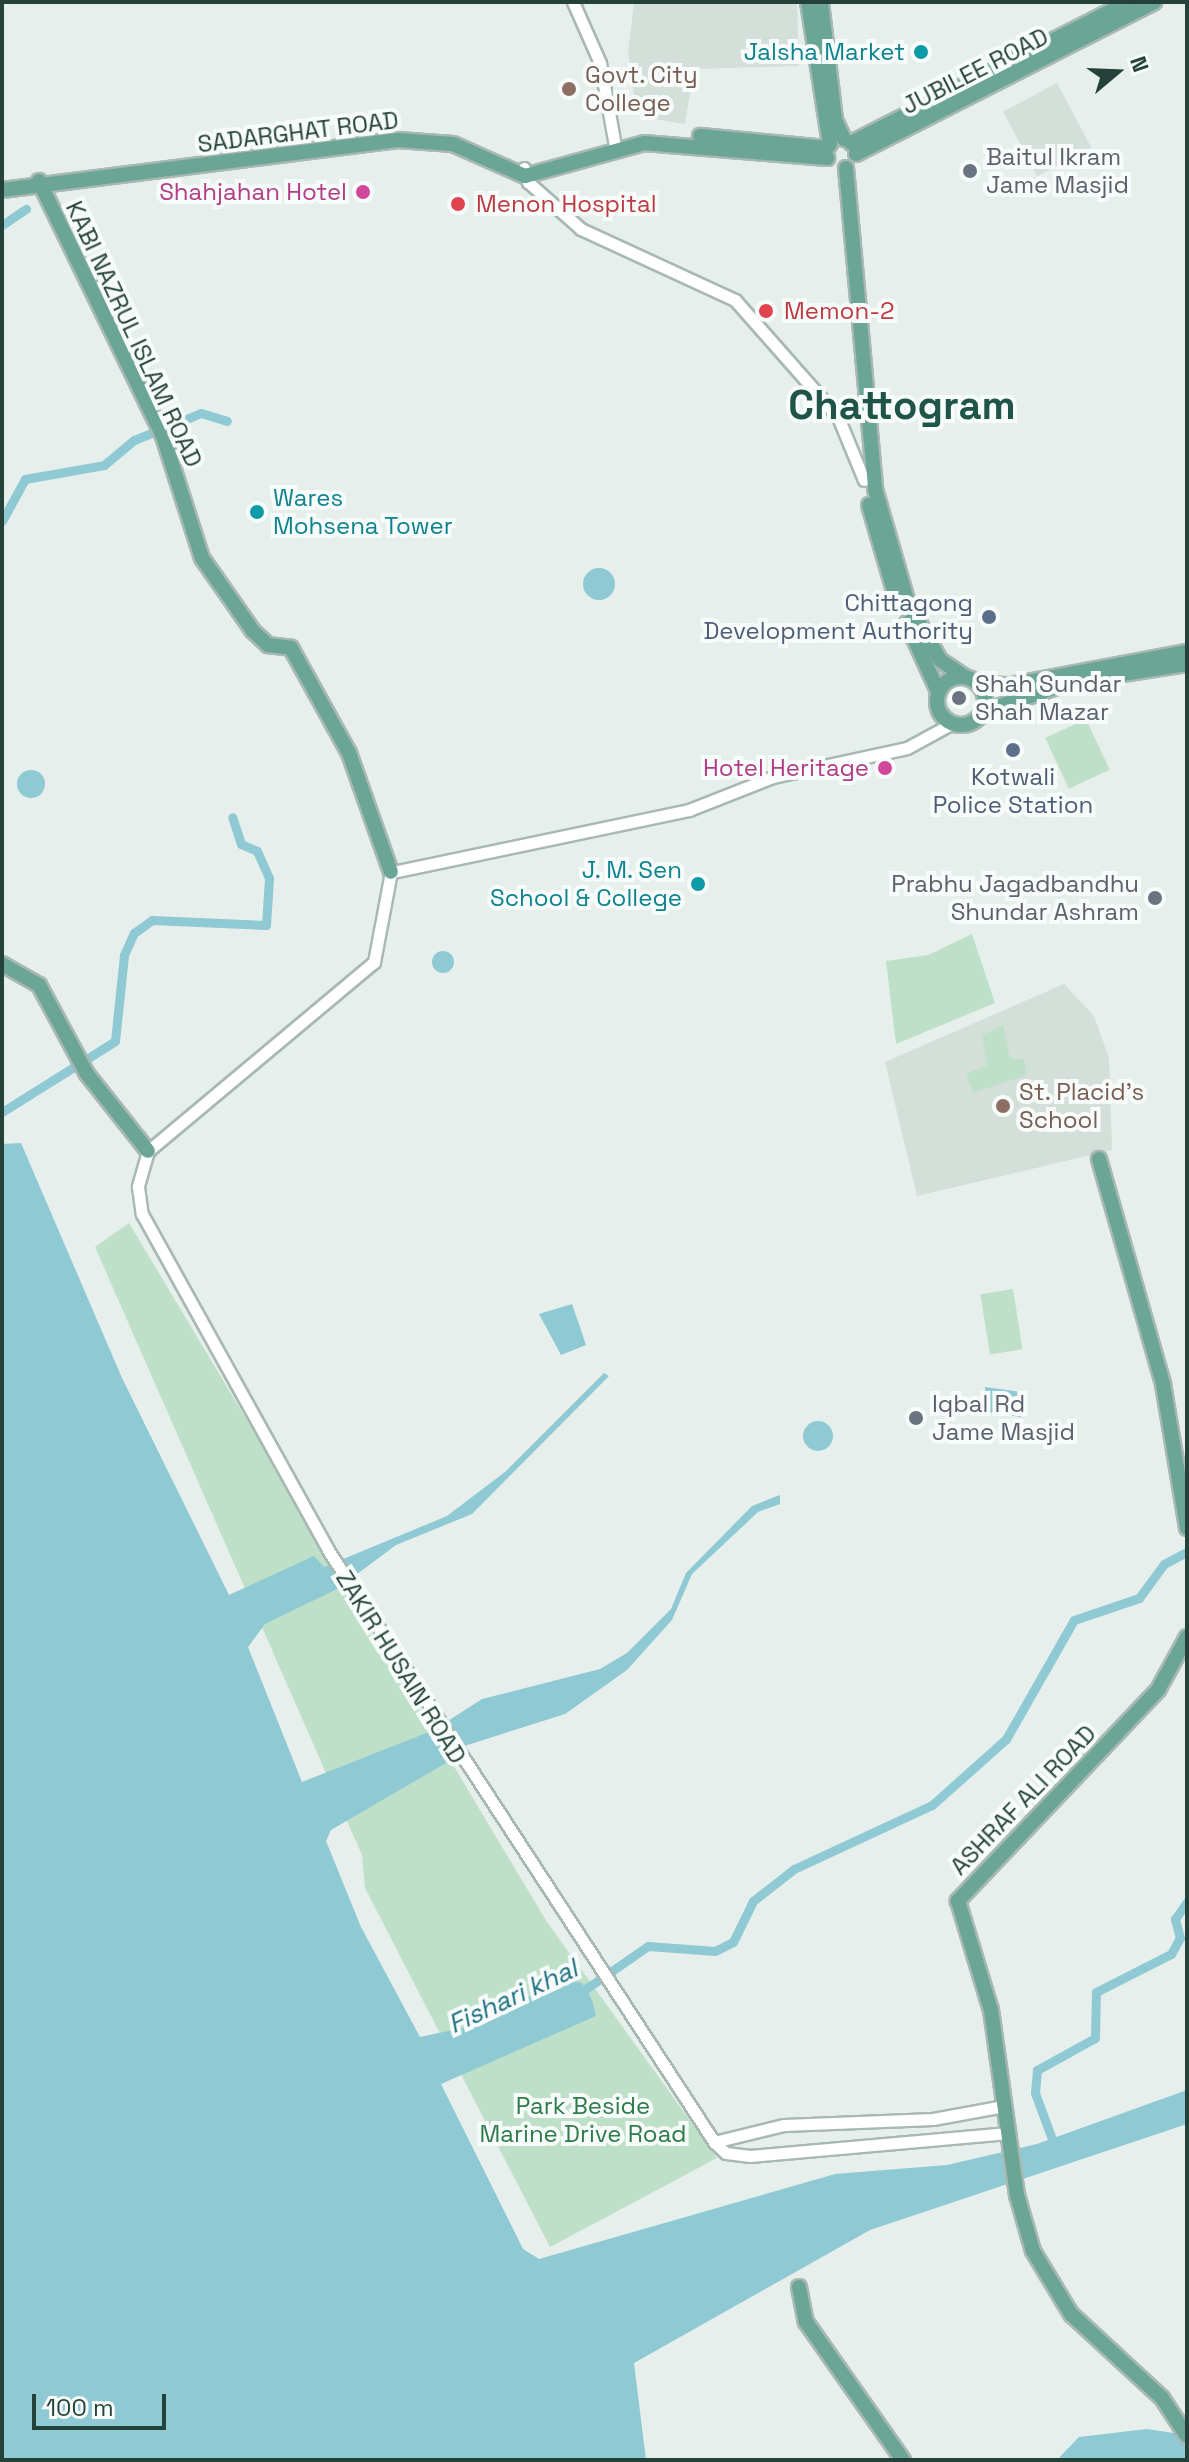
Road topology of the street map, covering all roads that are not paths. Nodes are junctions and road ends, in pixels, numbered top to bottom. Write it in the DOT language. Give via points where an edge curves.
graph roads {
  1 [pos="573,2"];
  2 [pos="808,2"];
  3 [pos="821,2"];
  4 [pos="1129,2"];
  5 [pos="1154,2"];
  6 [pos="616,147"];
  7 [pos="839,148"];
  8 [pos="844,169"];
  9 [pos="524,172"];
  10 [pos="2,182"];
  11 [pos="40,183"];
  12 [pos="2,190"];
  13 [pos="864,480"];
  14 [pos="1187,652"];
  15 [pos="1187,664"];
  16 [pos="972,681"];
  17 [pos="938,691"];
  18 [pos="983,712"];
  19 [pos="951,724"];
  20 [pos="391,872"];
  21 [pos="2,964"];
  22 [pos="148,1151"];
  23 [pos="1099,1159"];
  24 [pos="1187,1528"];
  25 [pos="1187,1637"];
  26 [pos="1004,2106"];
  27 [pos="1008,2136"];
  28 [pos="714,2142"];
  29 [pos="799,2287"];
  30 [pos="1187,2436"];
  31 [pos="903,2460"];
  1 -- 6 [label="street" via="600,63"];
  2 -- 7 [label="main road"];
  3 -- 7 [label="main road"];
  4 -- 7 [label="main road"];
  5 -- 7 [label="main road, JUBILEE ROAD"];
  6 -- 7 [label="main road" via="668,142"];
  6 -- 9 [label="main road"];
  7 -- 8 [label="main road"];
  7 -- 8 [label="main road"];
  8 -- 13 [label="main road"];
  8 -- 16 [label="main road" via="875,489 908,603 940,660"];
  9 -- 11 [label="main road, SADARGHAT ROAD" via="453,144 398,140"];
  9 -- 13 [label="street" via="581,229 735,300 843,425"];
  10 -- 11 [label="main road, SADARGHAT ROAD"];
  11 -- 12 [label="main road, SADARGHAT ROAD"];
  11 -- 20 [label="main road, KABI NAZRUL ISLAM ROAD" via="160,431 202,558 253,631 268,645 291,648 349,753"];
  13 -- 17 [label="main road" via="896,600"];
  14 -- 16 [label="main road" via="1012,685"];
  15 -- 18 [label="main road" via="1071,682"];
  16 -- 17 [label="main road"];
  16 -- 18 [label="main road"];
  17 -- 19 [label="main road" via="940,714"];
  18 -- 19 [label="main road" via="972,723"];
  19 -- 20 [label="street" via="907,748 773,777 689,810"];
  20 -- 22 [label="street" via="374,962"];
  21 -- 22 [label="main road" via="39,985 87,1074"];
  22 -- 28 [label="street, ZAKIR HUSAIN ROAD" via="138,1187 142,1214 328,1550 474,1784"];
  23 -- 24 [label="main road" via="1163,1384"];
  25 -- 26 [label="main road, ASHRAF ALI ROAD" via="1158,1690 958,1901 991,2010"];
  26 -- 27 [label="main road"];
  26 -- 28 [label="street" via="933,2119 784,2125"];
  27 -- 28 [label="street" via="936,2145 726,2153"];
  27 -- 30 [label="main road" via="1017,2195 1049,2286 1166,2404"];
  29 -- 31 [label="main road" via="806,2322"];
}
